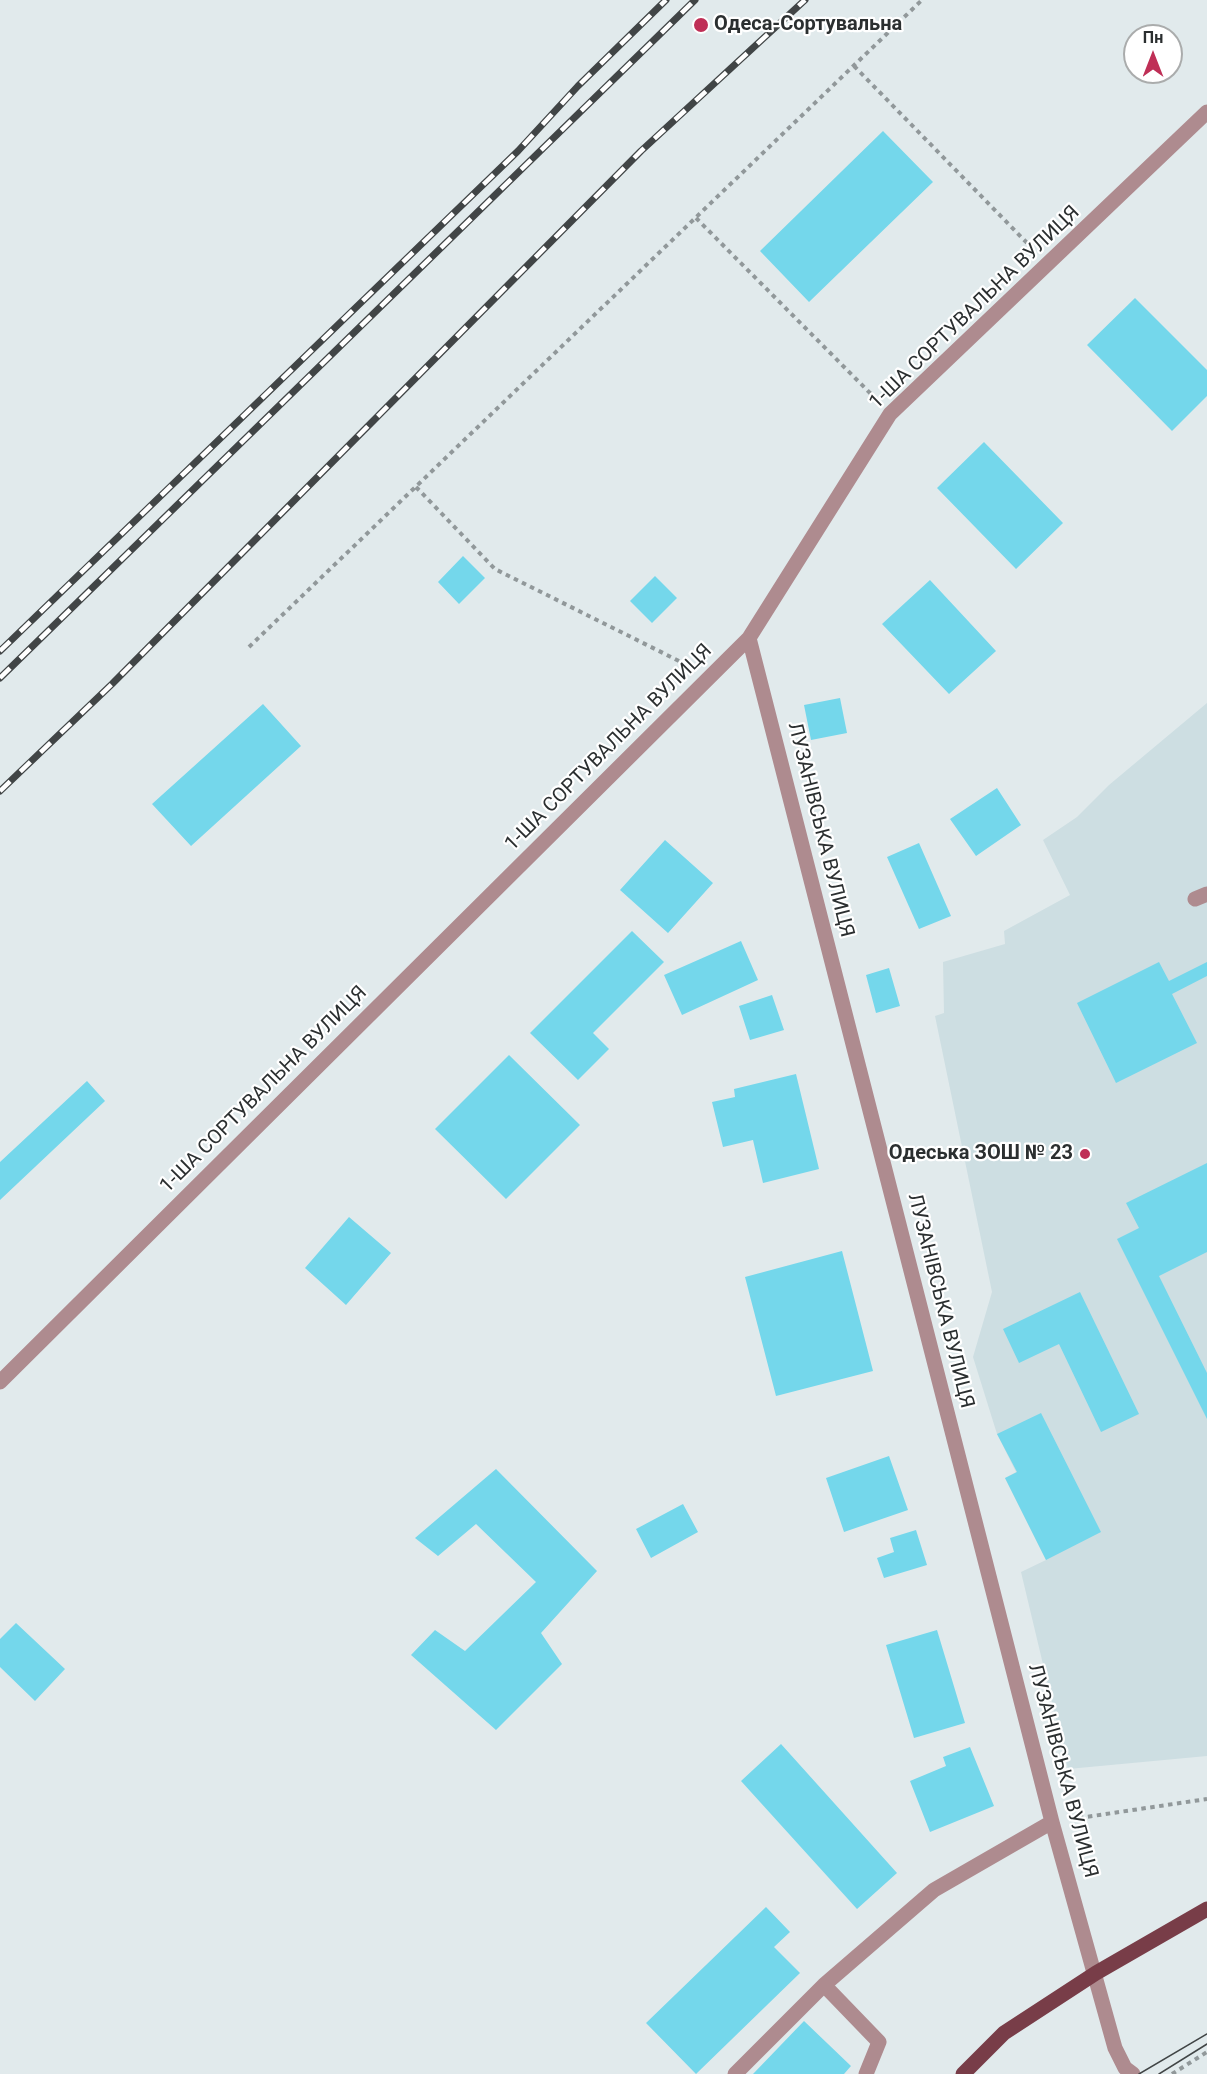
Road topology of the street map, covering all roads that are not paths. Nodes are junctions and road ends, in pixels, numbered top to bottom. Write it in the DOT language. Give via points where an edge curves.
graph roads {
  1 [pos="1207,112"];
  2 [pos="749,638"];
  3 [pos="0,1382"];
  4 [pos="1052,1822"];
  5 [pos="1207,1909"];
  6 [pos="1096,1973"];
  7 [pos="824,1985"];
  8 [pos="735,2074"];
  9 [pos="866,2074"];
  10 [pos="963,2074"];
  11 [pos="1132,2074"];
  1 -- 2 [label="street, 1-ША СОРТУВАЛЬНА ВУЛИЦЯ" via="891,414"];
  2 -- 3 [label="street, 1-ША СОРТУВАЛЬНА ВУЛИЦЯ"];
  2 -- 4 [label="street, ЛУЗАНІВСЬКА ВУЛИЦЯ"];
  4 -- 6 [label="street, ЛУЗАНІВСЬКА ВУЛИЦЯ"];
  4 -- 7 [label="street" via="934,1890"];
  5 -- 6 [label="main road"];
  6 -- 10 [label="main road" via="1004,2033"];
  6 -- 11 [label="street, ЛУЗАНІВСЬКА ВУЛИЦЯ" via="1115,2048"];
  7 -- 8 [label="street"];
  7 -- 9 [label="street" via="879,2042"];
}
